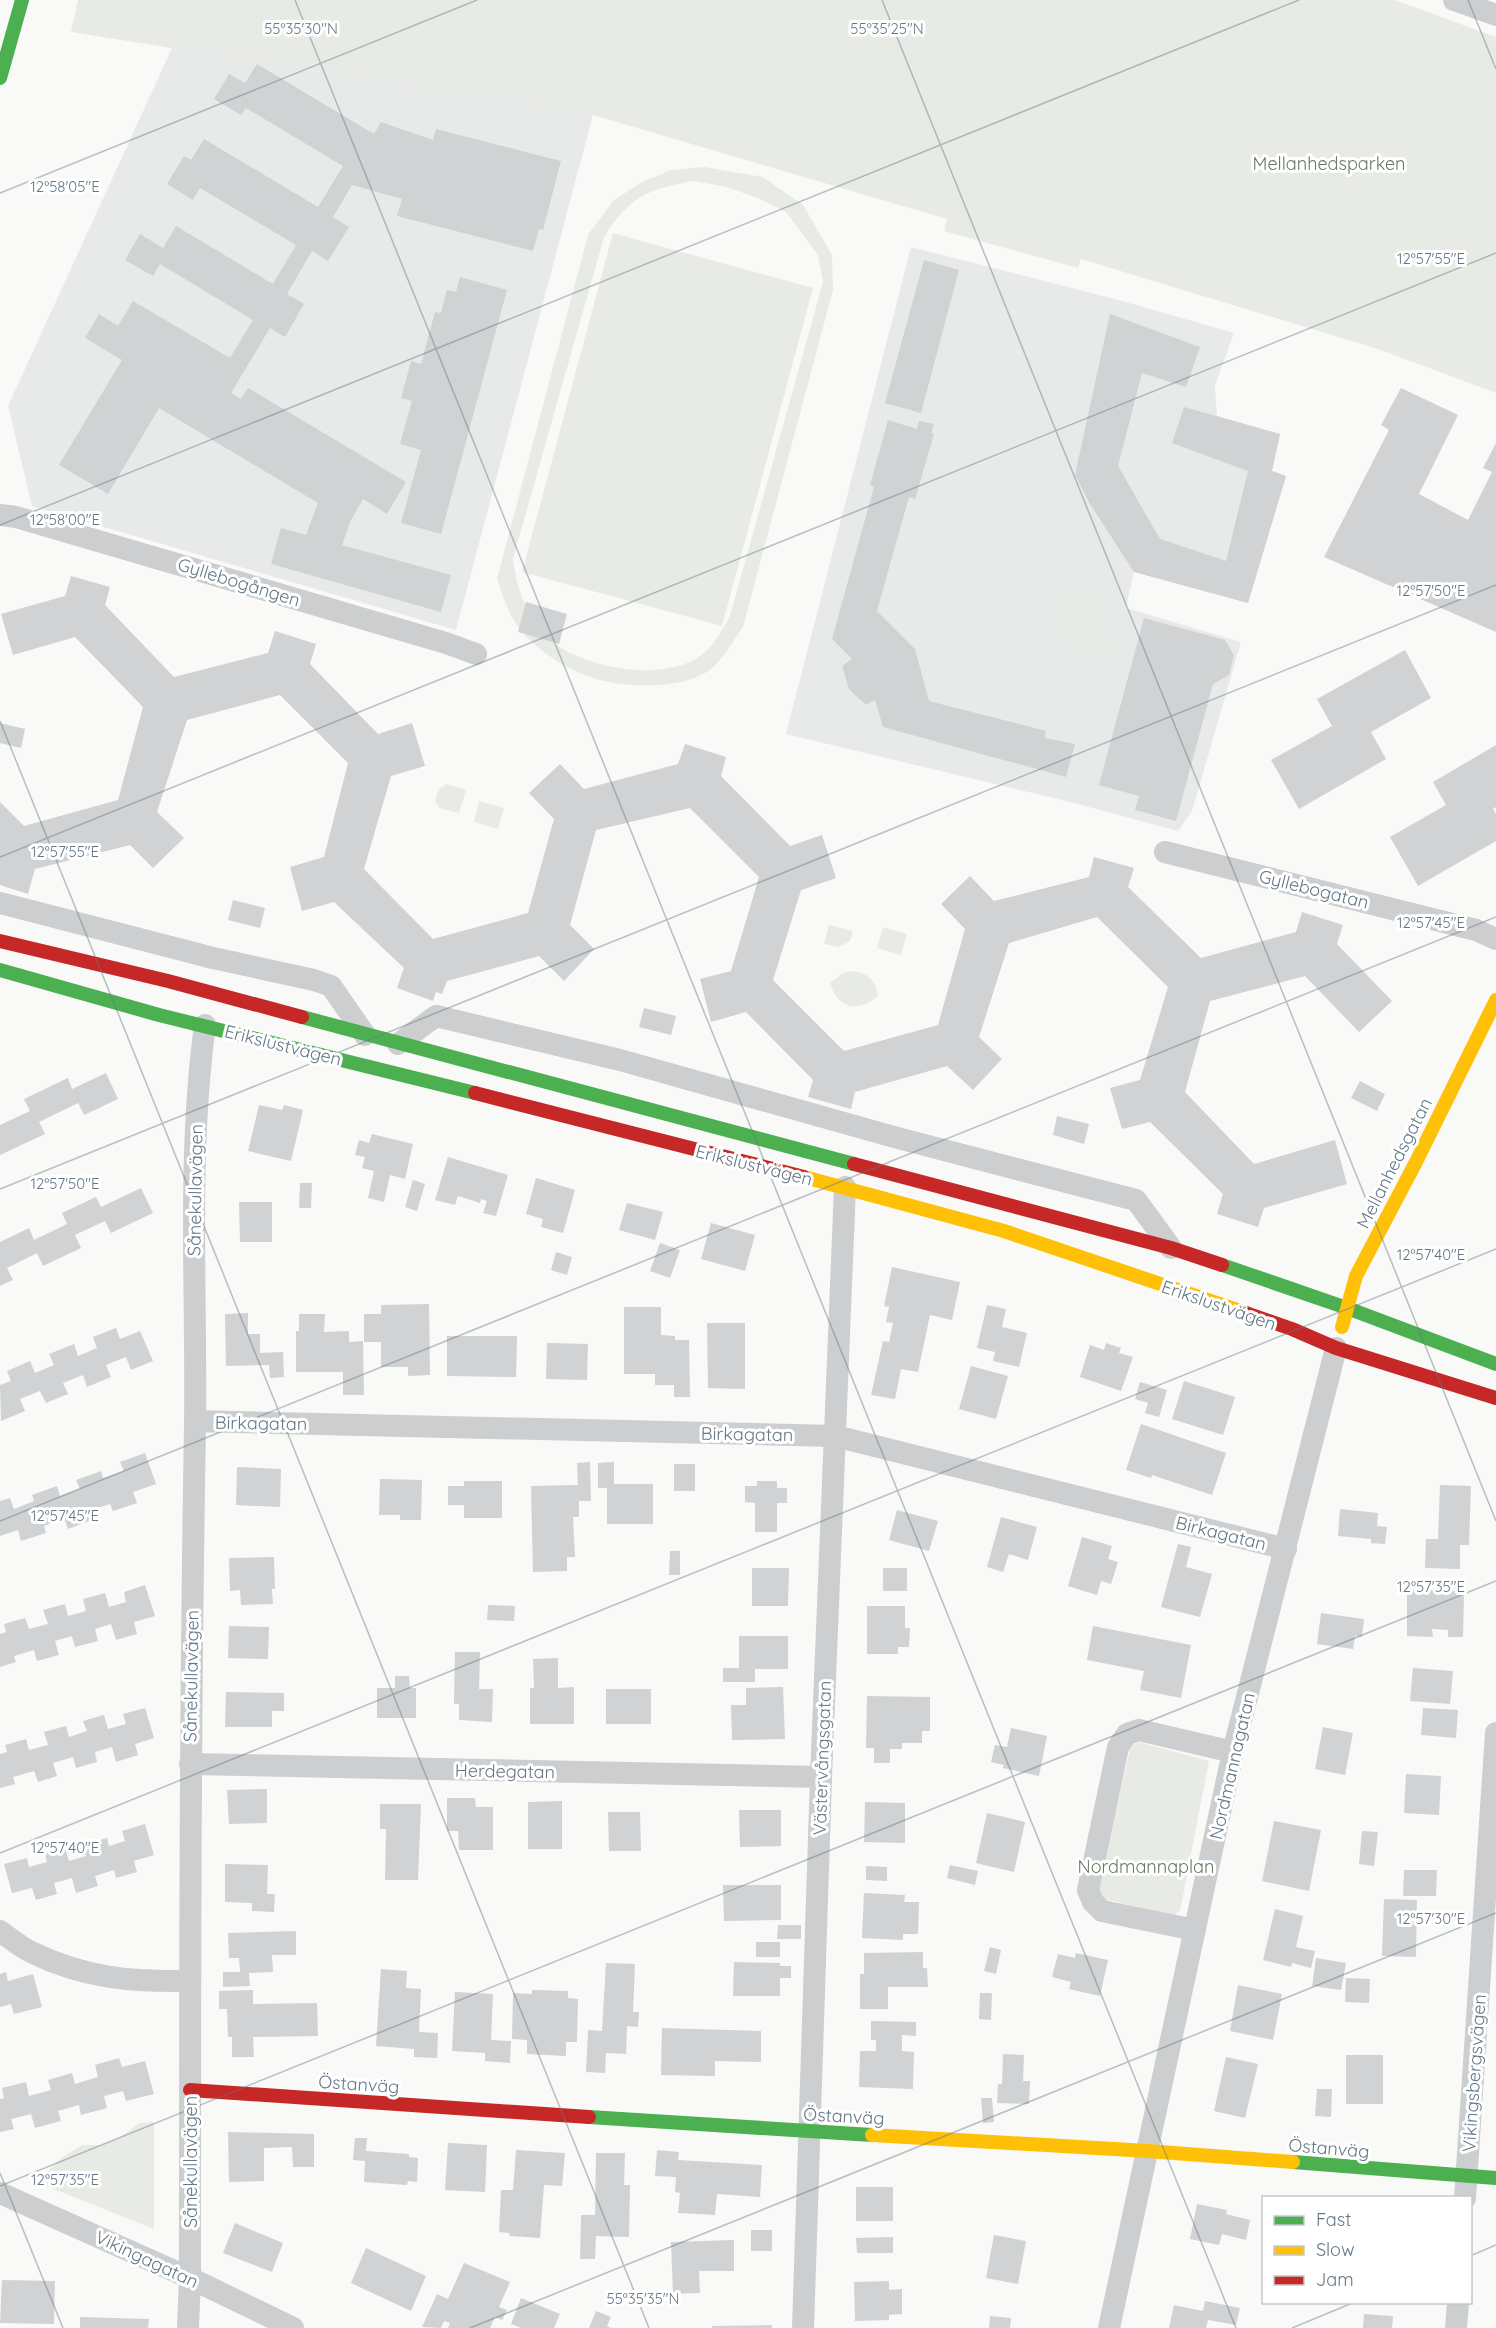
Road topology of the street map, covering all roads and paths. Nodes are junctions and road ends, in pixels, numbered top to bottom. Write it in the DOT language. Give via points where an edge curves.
graph roads {
  1 [pos="22,0"];
  2 [pos="1454,0"];
  3 [pos="1496,15"];
  4 [pos="0,78"];
  5 [pos="0,515"];
  6 [pos="476,654"];
  7 [pos="1165,852"];
  8 [pos="0,903"];
  9 [pos="1496,939"];
  10 [pos="0,941"];
  11 [pos="0,970"];
  12 [pos="1496,1000"];
  13 [pos="205,1024"];
  14 [pos="365,1035"];
  15 [pos="398,1044"];
  16 [pos="845,1187"];
  17 [pos="1171,1248"];
  18 [pos="1347,1308"];
  19 [pos="1336,1348"];
  20 [pos="1496,1364"];
  21 [pos="1496,1398"];
  22 [pos="195,1421"];
  23 [pos="835,1436"];
  24 [pos="1286,1549"];
  25 [pos="1496,1733"];
  26 [pos="1233,1752"];
  27 [pos="190,1764"];
  28 [pos="821,1777"];
  29 [pos="1195,1930"];
  30 [pos="0,1931"];
  31 [pos="189,1981"];
  32 [pos="190,2090"];
  33 [pos="810,2132"];
  34 [pos="1148,2151"];
  35 [pos="1496,2178"];
  36 [pos="1466,2187"];
  37 [pos="0,2193"];
  38 [pos="190,2278"];
  39 [pos="1458,2304"];
  40 [pos="188,2328"];
  41 [pos="293,2328"];
  42 [pos="802,2328"];
  43 [pos="1109,2328"];
  44 [pos="1456,2328"];
  1 -- 4 [label="street"];
  2 -- 3 [label="street"];
  5 -- 6 [label="street, Gyllebogången" via="116,545"];
  7 -- 9 [label="street, Gyllebogatan" via="1476,930"];
  8 -- 14 [label="street, Erikslustvägen" via="331,986"];
  10 -- 14 [label="street, Erikslustvägen" via="168,981"];
  11 -- 13 [label="street, Erikslustvägen" via="159,1015"];
  12 -- 18 [label="street, Mellanhedsgatan" via="1356,1276"];
  13 -- 16 [label="street, Erikslustvägen"];
  13 -- 22 [label="street, Sånekullavägen" via="197,1085"];
  14 -- 15 [label="street, Erikslustvägen"];
  15 -- 17 [label="street, Erikslustvägen"];
  15 -- 17 [label="street" via="436,1016 620,1060 1136,1200"];
  16 -- 19 [label="street, Erikslustvägen" via="1004,1231"];
  16 -- 23 [label="street, Västervångsgatan"];
  17 -- 18 [label="street, Erikslustvägen"];
  18 -- 19 [label="street, Mellanhedsgatan"];
  18 -- 20 [label="street, Erikslustvägen"];
  19 -- 21 [label="street, Erikslustvägen"];
  19 -- 24 [label="street, Nordmannagatan"];
  22 -- 23 [label="street, Birkagatan"];
  22 -- 27 [label="street, Sånekullavägen"];
  23 -- 24 [label="street, Birkagatan"];
  23 -- 28 [label="street, Västervångsgatan"];
  24 -- 26 [label="street, Nordmannagatan"];
  25 -- 36 [label="street, Vikingsbergsvägen"];
  26 -- 29 [label="street, Nordmannagatan"];
  26 -- 29 [label="street" via="1139,1730 1127,1734 1115,1758 1088,1890 1093,1902 1102,1911"];
  27 -- 28 [label="street, Herdegatan"];
  27 -- 31 [label="street, Sånekullavägen"];
  28 -- 33 [label="street, Västervångsgatan"];
  29 -- 34 [label="street, Nordmannagatan"];
  30 -- 31 [label="street" via="30,1952 86,1973 141,1982"];
  31 -- 32 [label="street, Sånekullavägen"];
  32 -- 33 [label="street, Östanväg"];
  32 -- 38 [label="street, Sånekullavägen"];
  33 -- 34 [label="street, Östanväg"];
  33 -- 42 [label="street, Västervångsgatan"];
  34 -- 36 [label="street, Östanväg"];
  34 -- 43 [label="street, Nordmannagatan"];
  35 -- 36 [label="street, Östanväg"];
  37 -- 38 [label="street, Vikingagatan"];
  38 -- 40 [label="street, Sånekullavägen"];
  38 -- 41 [label="street, Vikingagatan"];
  39 -- 44 [label="street"];
}
